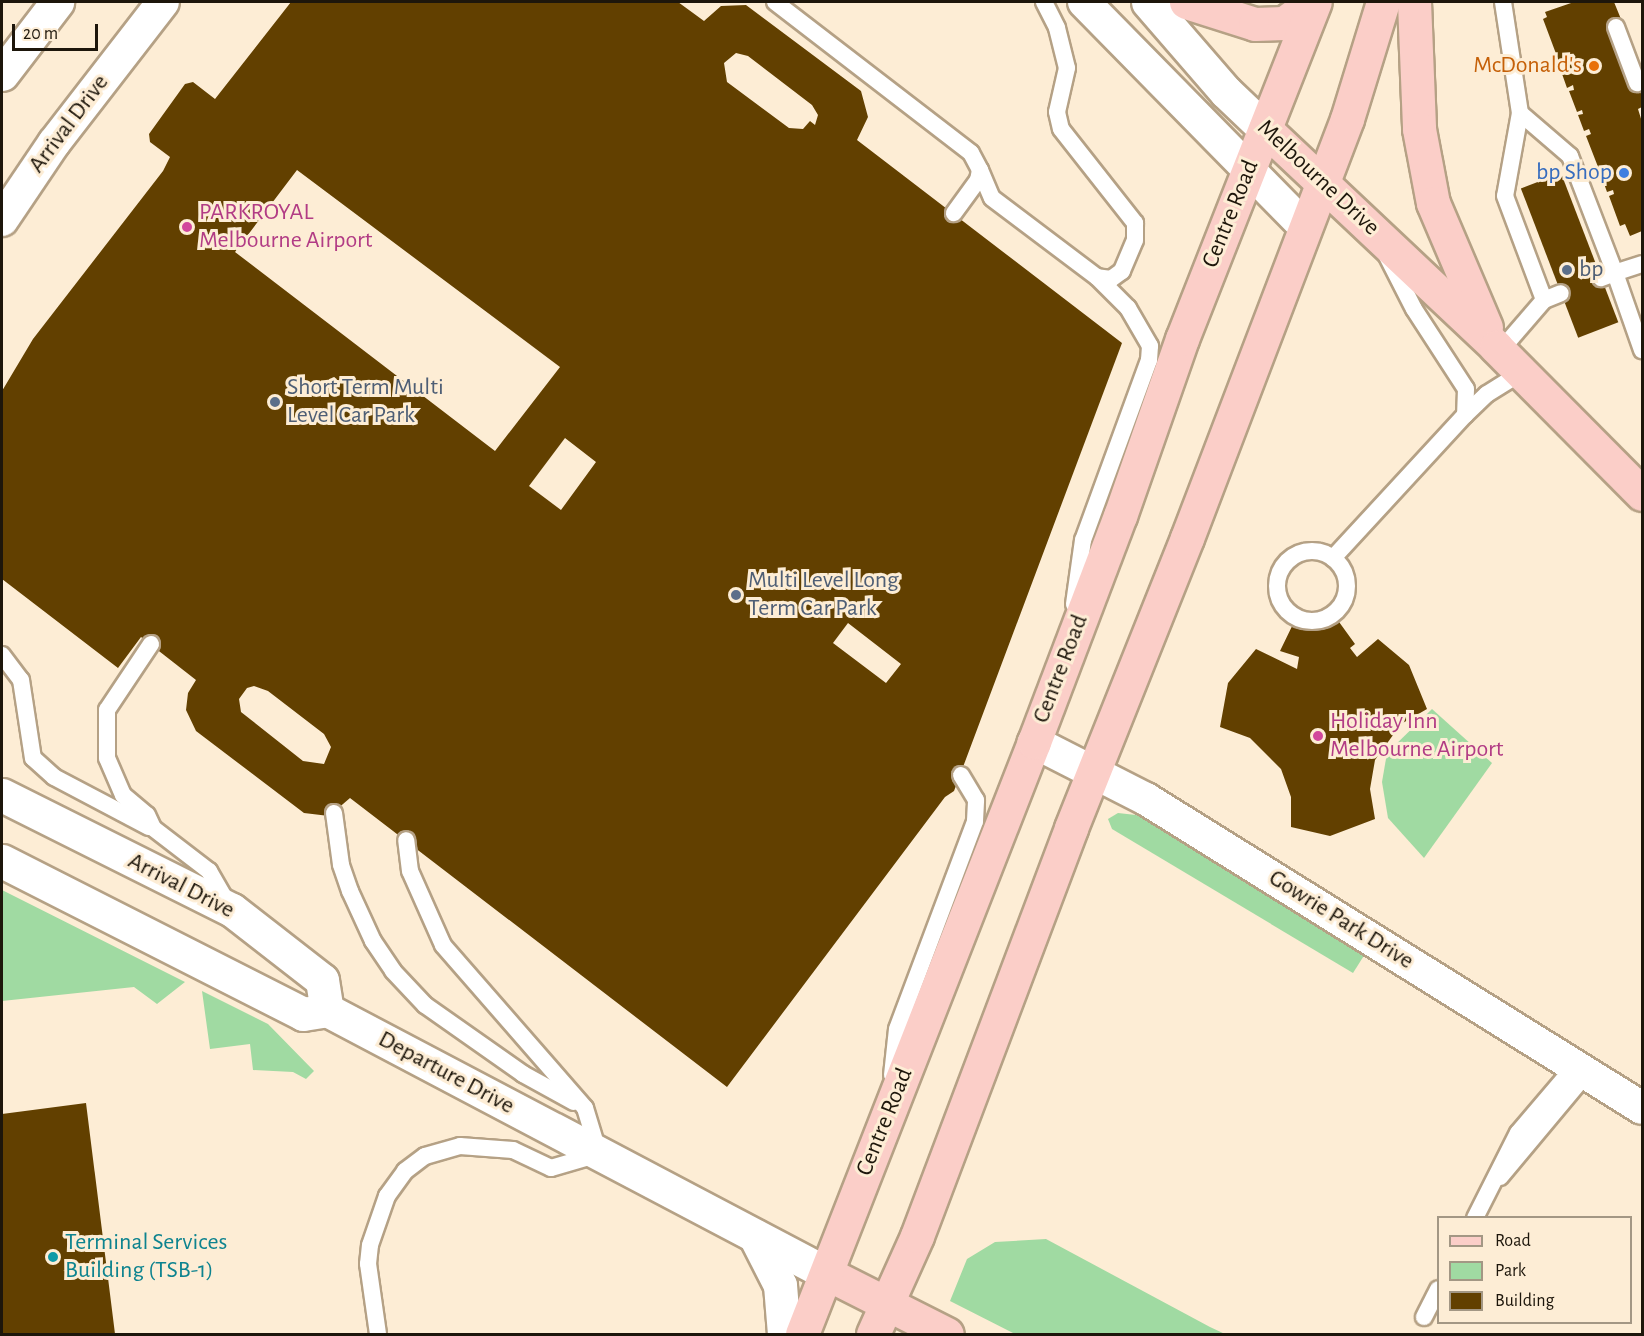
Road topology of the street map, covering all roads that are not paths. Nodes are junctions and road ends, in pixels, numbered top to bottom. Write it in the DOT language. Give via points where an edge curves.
graph roads {
  1 [pos="57,2"];
  2 [pos="163,2"];
  3 [pos="775,2"];
  4 [pos="1044,2"];
  5 [pos="1084,2"];
  6 [pos="1148,2"];
  7 [pos="1186,2"];
  8 [pos="1314,2"];
  9 [pos="1383,2"];
  10 [pos="1414,2"];
  11 [pos="1503,2"];
  12 [pos="1616,27"];
  13 [pos="2,74"];
  14 [pos="1637,83"];
  15 [pos="1520,112"];
  16 [pos="1265,129"];
  17 [pos="980,170"];
  18 [pos="1249,170"];
  19 [pos="1322,183"];
  20 [pos="954,213"];
  21 [pos="2,220"];
  22 [pos="1305,227"];
  23 [pos="1374,231"];
  24 [pos="1642,264"];
  25 [pos="1608,276"];
  26 [pos="1097,277"];
  27 [pos="1561,293"];
  28 [pos="1544,300"];
  29 [pos="1642,350"];
  30 [pos="1505,357"];
  31 [pos="1465,415"];
  32 [pos="1642,494"];
  33 [pos="1333,558"];
  34 [pos="150,644"];
  35 [pos="2,655"];
  36 [pos="1066,656"];
  37 [pos="1034,742"];
  38 [pos="1094,774"];
  39 [pos="961,775"];
  40 [pos="2,795"];
  41 [pos="334,813"];
  42 [pos="153,828"];
  43 [pos="406,840"];
  44 [pos="2,861"];
  45 [pos="232,910"];
  46 [pos="327,1010"];
  47 [pos="1581,1070"];
  48 [pos="585,1108"];
  49 [pos="1642,1108"];
  50 [pos="886,1124"];
  51 [pos="599,1154"];
  52 [pos="1476,1216"];
  53 [pos="755,1236"];
  54 [pos="828,1274"];
  55 [pos="1437,1291"];
  56 [pos="899,1316"];
  57 [pos="1424,1317"];
  58 [pos="378,1335"];
  59 [pos="784,1335"];
  60 [pos="802,1335"];
  61 [pos="873,1335"];
  62 [pos="947,1335"];
  1 -- 13 [label="street"];
  2 -- 21 [label="street, Arrival Drive" via="54,143"];
  3 -- 17 [label="lane" via="971,153"];
  4 -- 26 [label="lane" via="1057,28 1067,68 1058,112 1061,129 1136,223 1135,240 1122,272 1111,279"];
  5 -- 18 [label="street, Melbourne Drive"];
  6 -- 16 [label="street, Melbourne Drive" via="1226,92"];
  7 -- 8 [label="main road" via="1255,24 1284,23"];
  8 -- 16 [label="main road, Centre Road"];
  9 -- 19 [label="main road"];
  10 -- 30 [label="main road, Melbourne Drive" via="1419,129 1433,202 1461,274"];
  11 -- 15 [label="lane"];
  12 -- 14 [label="lane"];
  15 -- 25 [label="lane" via="1570,156"];
  15 -- 28 [label="lane" via="1505,196"];
  16 -- 18 [label="main road, Centre Road"];
  16 -- 19 [label="main road, Melbourne Drive"];
  17 -- 20 [label="lane" via="974,187"];
  17 -- 26 [label="lane" via="992,198"];
  18 -- 22 [label="street, Melbourne Drive"];
  18 -- 36 [label="main road, Centre Road" via="1182,339"];
  19 -- 22 [label="main road"];
  19 -- 23 [label="main road, Melbourne Drive"];
  22 -- 38 [label="main road"];
  23 -- 30 [label="main road, Melbourne Drive"];
  23 -- 31 [label="lane" via="1414,309 1466,390"];
  24 -- 25 [label="lane"];
  25 -- 29 [label="lane"];
  26 -- 36 [label="lane" via="1128,308 1146,337 1149,353 1083,540"];
  27 -- 28 [label="lane"];
  28 -- 30 [label="lane"];
  30 -- 31 [label="lane" via="1487,394"];
  30 -- 32 [label="main road, Melbourne Drive"];
  31 -- 33 [label="lane"];
  33 -- 33 [label="lane" via="1347,581 1344,601 1328,617 1305,620 1294,616 1280,599 1278,587 1284,566 1301,552 1312,551"];
  34 -- 42 [label="lane" via="117,689 107,710 104,730 107,758 119,790 147,815"];
  35 -- 42 [label="lane" via="21,680 33,758 54,777"];
  36 -- 37 [label="main road, Centre Road"];
  37 -- 38 [label="street, Gowrie Park Drive"];
  37 -- 50 [label="main road, Centre Road"];
  38 -- 47 [label="street, Gowrie Park Drive" via="1146,799"];
  38 -- 56 [label="main road" via="916,1236"];
  39 -- 50 [label="lane" via="976,800 975,821 897,1029"];
  40 -- 45 [label="street, Arrival Drive"];
  41 -- 48 [label="lane" via="341,865 350,891 393,971 425,1005 523,1074"];
  42 -- 45 [label="lane" via="209,871"];
  43 -- 48 [label="lane" via="410,871 443,945"];
  44 -- 46 [label="street" via="303,1014"];
  45 -- 46 [label="street, Arrival Drive" via="322,980"];
  46 -- 51 [label="street, Departure Drive"];
  47 -- 49 [label="street, Gowrie Park Drive"];
  47 -- 52 [label="lane" via="1518,1133"];
  48 -- 51 [label="lane"];
  50 -- 54 [label="main road, Centre Road"];
  51 -- 53 [label="street, Departure Drive"];
  51 -- 58 [label="lane" via="551,1168 513,1150 460,1146 425,1156 405,1171 387,1196 372,1234 368,1264"];
  53 -- 54 [label="street, Departure Drive"];
  53 -- 59 [label="street" via="780,1285"];
  54 -- 56 [label="main road, Departure Drive"];
  54 -- 60 [label="main road, Centre Road"];
  55 -- 57 [label="lane"];
  56 -- 61 [label="main road"];
  56 -- 62 [label="main road, Departure Drive"];
}
